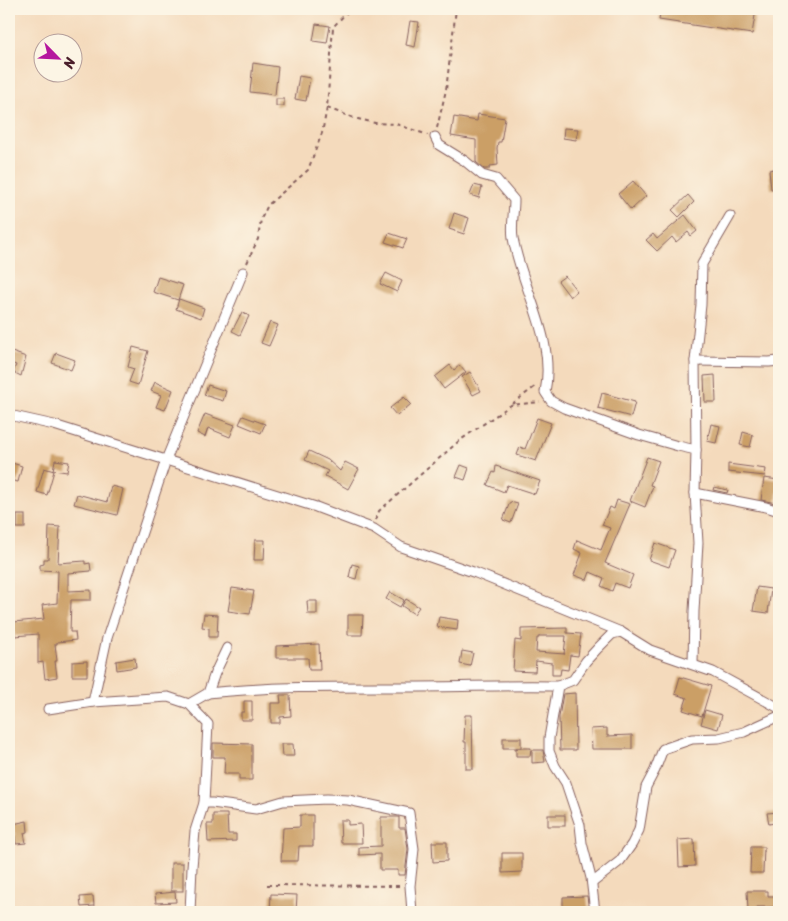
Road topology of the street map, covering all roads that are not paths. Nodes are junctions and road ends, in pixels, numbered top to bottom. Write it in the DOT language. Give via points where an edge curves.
graph roads {
  1 [pos="435,138"];
  2 [pos="730,216"];
  3 [pos="243,272"];
  4 [pos="695,361"];
  5 [pos="779,361"];
  6 [pos="9,415"];
  7 [pos="696,450"];
  8 [pos="166,460"];
  9 [pos="695,493"];
  10 [pos="779,511"];
  11 [pos="621,632"];
  12 [pos="227,648"];
  13 [pos="694,664"];
  14 [pos="558,686"];
  15 [pos="208,693"];
  16 [pos="93,702"];
  17 [pos="190,704"];
  18 [pos="779,708"];
  19 [pos="48,709"];
  20 [pos="779,716"];
  21 [pos="204,803"];
  22 [pos="592,884"];
  23 [pos="190,912"];
  24 [pos="412,912"];
  25 [pos="595,912"];
  1 -- 7 [label="street" via="482,175 496,179 514,200 513,237 544,338 548,377 545,392 551,401 639,435"];
  2 -- 4 [label="street" via="702,264"];
  3 -- 8 [label="street"];
  4 -- 5 [label="street"];
  4 -- 7 [label="street"];
  6 -- 8 [label="street" via="54,425"];
  7 -- 9 [label="street"];
  8 -- 11 [label="street" via="316,507 374,529 401,547 476,573"];
  8 -- 16 [label="street" via="107,638"];
  9 -- 10 [label="street"];
  9 -- 13 [label="street" via="698,543"];
  11 -- 13 [label="street" via="650,650"];
  11 -- 14 [label="street" via="612,634 598,648 573,680"];
  12 -- 15 [label="street"];
  13 -- 18 [label="street"];
  14 -- 15 [label="street" via="321,686"];
  14 -- 22 [label="street" via="549,751 566,783 580,824"];
  15 -- 17 [label="street"];
  16 -- 17 [label="street" via="168,697"];
  16 -- 19 [label="street"];
  17 -- 21 [label="street" via="208,724"];
  20 -- 22 [label="street" via="744,732 719,738 692,738 663,749 646,787 639,830 632,844 620,861"];
  21 -- 23 [label="street" via="196,831"];
  21 -- 24 [label="street" via="256,809 284,801 348,800 409,813 414,849 410,886"];
  22 -- 25 [label="street"];
}
